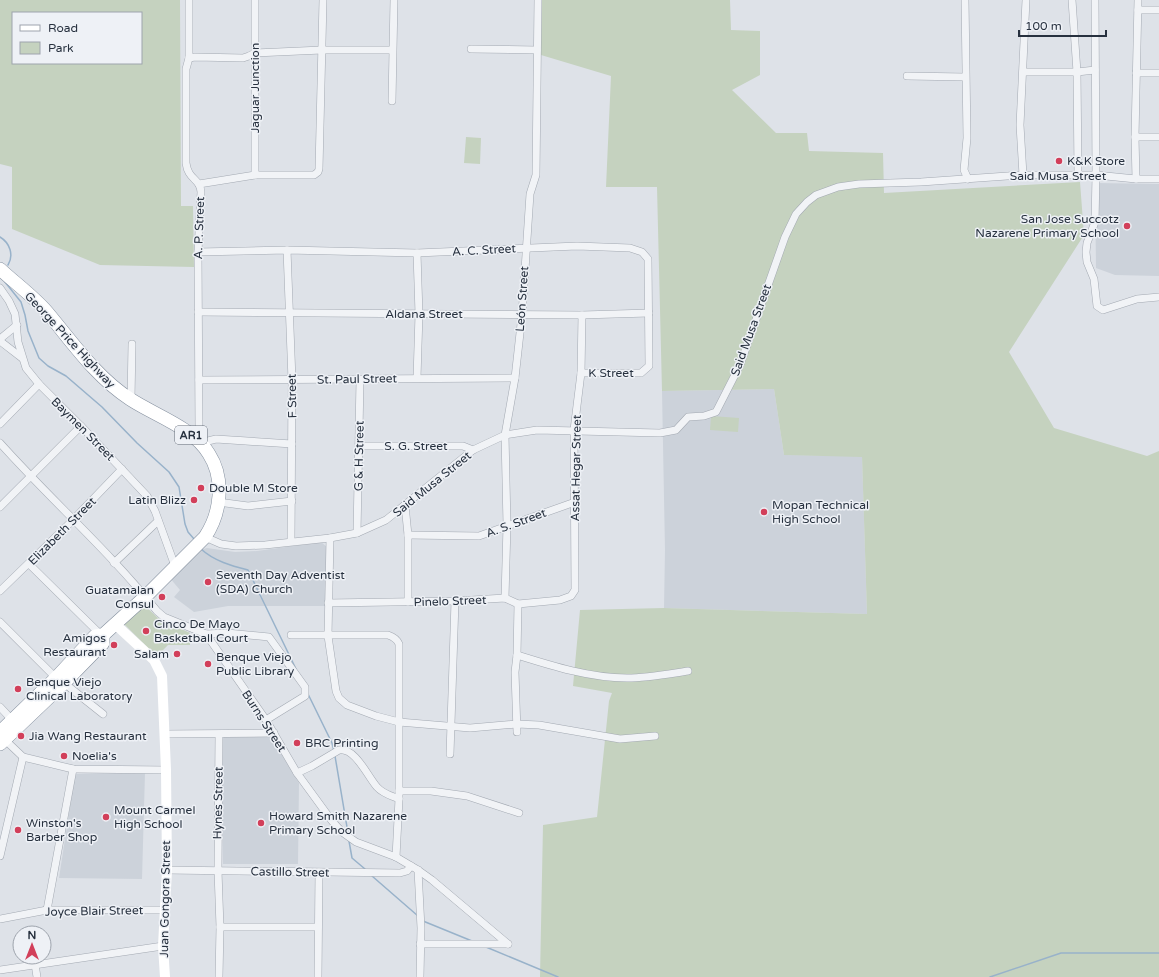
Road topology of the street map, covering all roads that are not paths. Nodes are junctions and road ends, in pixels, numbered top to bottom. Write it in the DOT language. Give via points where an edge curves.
graph roads {
  1 [pos="189,0"];
  2 [pos="255,0"];
  3 [pos="323,0"];
  4 [pos="394,0"];
  5 [pos="538,0"];
  6 [pos="965,0"];
  7 [pos="1026,0"];
  8 [pos="1072,0"];
  9 [pos="1095,0"];
  10 [pos="1138,0"];
  11 [pos="1138,10"];
  12 [pos="1159,10"];
  13 [pos="471,49"];
  14 [pos="322,50"];
  15 [pos="392,50"];
  16 [pos="537,50"];
  17 [pos="255,53"];
  18 [pos="189,58"];
  19 [pos="1095,70"];
  20 [pos="1023,72"];
  21 [pos="1077,72"];
  22 [pos="1136,73"];
  23 [pos="1159,73"];
  24 [pos="907,76"];
  25 [pos="965,77"];
  26 [pos="392,101"];
  27 [pos="1135,137"];
  28 [pos="1159,137"];
  29 [pos="1023,174"];
  30 [pos="255,175"];
  31 [pos="1078,175"];
  32 [pos="1096,175"];
  33 [pos="968,179"];
  34 [pos="1136,179"];
  35 [pos="1159,179"];
  36 [pos="199,184"];
  37 [pos="526,248"];
  38 [pos="287,250"];
  39 [pos="198,252"];
  40 [pos="417,253"];
  41 [pos="0,269"];
  42 [pos="0,288"];
  43 [pos="1159,297"];
  44 [pos="198,312"];
  45 [pos="649,313"];
  46 [pos="290,314"];
  47 [pos="419,314"];
  48 [pos="522,314"];
  49 [pos="582,315"];
  50 [pos="17,325"];
  51 [pos="0,340"];
  52 [pos="132,344"];
  53 [pos="22,358"];
  54 [pos="580,373"];
  55 [pos="641,373"];
  56 [pos="417,378"];
  57 [pos="515,378"];
  58 [pos="199,380"];
  59 [pos="292,380"];
  60 [pos="360,380"];
  61 [pos="38,384"];
  62 [pos="131,400"];
  63 [pos="0,424"];
  64 [pos="81,426"];
  65 [pos="574,430"];
  66 [pos="506,435"];
  67 [pos="192,436"];
  68 [pos="0,443"];
  69 [pos="292,444"];
  70 [pos="202,445"];
  71 [pos="359,446"];
  72 [pos="473,450"];
  73 [pos="122,469"];
  74 [pos="31,477"];
  75 [pos="218,502"];
  76 [pos="292,502"];
  77 [pos="575,502"];
  78 [pos="405,505"];
  79 [pos="0,507"];
  80 [pos="73,520"];
  81 [pos="158,521"];
  82 [pos="507,525"];
  83 [pos="357,533"];
  84 [pos="408,535"];
  85 [pos="205,537"];
  86 [pos="330,538"];
  87 [pos="291,541"];
  88 [pos="114,563"];
  89 [pos="29,564"];
  90 [pos="174,566"];
  91 [pos="0,591"];
  92 [pos="146,597"];
  93 [pos="505,598"];
  94 [pos="455,601"];
  95 [pos="408,602"];
  96 [pos="328,603"];
  97 [pos="518,604"];
  98 [pos="0,622"];
  99 [pos="115,624"];
  100 [pos="206,634"];
  101 [pos="103,635"];
  102 [pos="291,635"];
  103 [pos="328,636"];
  104 [pos="517,655"];
  105 [pos="688,671"];
  106 [pos="60,681"];
  107 [pos="0,707"];
  108 [pos="103,714"];
  109 [pos="266,720"];
  110 [pos="399,722"];
  111 [pos="15,723"];
  112 [pos="516,724"];
  113 [pos="451,725"];
  114 [pos="517,732"];
  115 [pos="274,733"];
  116 [pos="165,734"];
  117 [pos="219,734"];
  118 [pos="655,736"];
  119 [pos="1,738"];
  120 [pos="450,754"];
  121 [pos="23,756"];
  122 [pos="73,769"];
  123 [pos="166,770"];
  124 [pos="296,773"];
  125 [pos="399,791"];
  126 [pos="400,799"];
  127 [pos="519,813"];
  128 [pos="0,856"];
  129 [pos="396,857"];
  130 [pos="415,868"];
  131 [pos="166,870"];
  132 [pos="218,871"];
  133 [pos="318,872"];
  134 [pos="47,910"];
  135 [pos="164,910"];
  136 [pos="0,919"];
  137 [pos="220,927"];
  138 [pos="318,927"];
  139 [pos="420,944"];
  140 [pos="163,946"];
  141 [pos="52,962"];
  142 [pos="29,965"];
  143 [pos="35,965"];
  144 [pos="0,970"];
  145 [pos="37,977"];
  146 [pos="165,977"];
  147 [pos="219,977"];
  148 [pos="318,977"];
  149 [pos="420,977"];
  1 -- 18 [label="street, A. P. Street"];
  2 -- 17 [label="street, Jaguar Junction"];
  3 -- 14 [label="street"];
  4 -- 15 [label="street"];
  5 -- 16 [label="street, León Street"];
  6 -- 25 [label="street"];
  7 -- 20 [label="street"];
  8 -- 21 [label="street"];
  9 -- 19 [label="street"];
  10 -- 11 [label="street"];
  11 -- 12 [label="street"];
  11 -- 22 [label="street"];
  13 -- 16 [label="street"];
  14 -- 15 [label="street"];
  14 -- 17 [label="street"];
  14 -- 30 [label="street" via="318,172 314,175"];
  15 -- 26 [label="street"];
  16 -- 37 [label="street, León Street" via="536,176 530,194"];
  17 -- 18 [label="street" via="243,58"];
  17 -- 30 [label="street, Jaguar Junction"];
  18 -- 36 [label="street, A. P. Street" via="186,69 186,163 188,174"];
  19 -- 21 [label="street"];
  19 -- 32 [label="street"];
  20 -- 21 [label="street"];
  20 -- 29 [label="street" via="1020,125"];
  21 -- 31 [label="street"];
  22 -- 23 [label="street"];
  22 -- 27 [label="street"];
  24 -- 25 [label="street"];
  25 -- 33 [label="street" via="967,138 964,170"];
  27 -- 28 [label="street"];
  27 -- 34 [label="street"];
  29 -- 31 [label="street, Said Musa Street"];
  29 -- 33 [label="street, Said Musa Street"];
  30 -- 36 [label="street"];
  31 -- 32 [label="street, Said Musa Street"];
  32 -- 34 [label="street, Said Musa Street"];
  32 -- 43 [label="street" via="1095,222 1086,252 1094,279 1096,306 1103,310 1138,299"];
  33 -- 65 [label="street, Said Musa Street" via="859,184 838,187 806,202 796,214 785,237 740,365 716,412 688,417 676,430 660,433"];
  34 -- 35 [label="street, Said Musa Street"];
  36 -- 39 [label="street, A. P. Street" via="201,192"];
  37 -- 40 [label="street, A. C. Street"];
  37 -- 45 [label="street, A. C. Street" via="592,246 630,248 642,252 648,259"];
  37 -- 48 [label="street, León Street"];
  38 -- 39 [label="street, A. C. Street"];
  38 -- 40 [label="street, A. C. Street"];
  38 -- 46 [label="street, F Street"];
  39 -- 44 [label="street, A. P. Street"];
  40 -- 47 [label="street"];
  41 -- 62 [label="highway, George Price Highway / AR1" via="46,311 110,385"];
  42 -- 50 [label="street, Baymen Street" via="13,308"];
  44 -- 46 [label="street, Aldana Street"];
  44 -- 58 [label="street, A. P. Street"];
  45 -- 49 [label="street, Aldana Street"];
  45 -- 55 [label="street, A. C. Street" via="649,366"];
  46 -- 47 [label="street, Aldana Street"];
  46 -- 59 [label="street, F Street"];
  47 -- 48 [label="street, Aldana Street"];
  47 -- 56 [label="street"];
  48 -- 49 [label="street, Aldana Street"];
  48 -- 57 [label="street, León Street"];
  49 -- 54 [label="street, Assat Hegar Street"];
  50 -- 51 [label="street"];
  50 -- 53 [label="street, Baymen Street"];
  51 -- 53 [label="street"];
  52 -- 62 [label="street"];
  53 -- 61 [label="street, Baymen Street"];
  54 -- 55 [label="street, K Street"];
  54 -- 65 [label="street, Assat Hegar Street"];
  56 -- 57 [label="street, St. Paul Street"];
  56 -- 60 [label="street, St. Paul Street"];
  57 -- 66 [label="street, León Street"];
  58 -- 59 [label="street, St. Paul Street"];
  58 -- 67 [label="street, A. P. Street" via="199,428"];
  59 -- 60 [label="street, St. Paul Street"];
  59 -- 69 [label="street, F Street"];
  60 -- 71 [label="street, G & H Street"];
  61 -- 63 [label="street"];
  61 -- 64 [label="street, Baymen Street"];
  62 -- 67 [label="highway, George Price Highway / AR1"];
  64 -- 73 [label="street, Baymen Street"];
  64 -- 74 [label="street"];
  65 -- 66 [label="street, Said Musa Street" via="537,430"];
  65 -- 77 [label="street, Assat Hegar Street"];
  66 -- 72 [label="street, Said Musa Street"];
  66 -- 82 [label="street, León Street"];
  67 -- 70 [label="highway, George Price Highway / AR1"];
  68 -- 74 [label="street"];
  69 -- 70 [label="street" via="216,440"];
  69 -- 76 [label="street, F Street"];
  70 -- 75 [label="highway, George Price Highway / AR1" via="210,454 216,469"];
  71 -- 72 [label="street, S. G. Street" via="463,446"];
  71 -- 83 [label="street, G & H Street"];
  72 -- 78 [label="street, Said Musa Street"];
  73 -- 80 [label="street, Elizabeth Street"];
  73 -- 81 [label="street, Baymen Street" via="147,496"];
  74 -- 79 [label="street"];
  74 -- 80 [label="street"];
  75 -- 76 [label="street" via="248,506"];
  75 -- 85 [label="highway, George Price Highway / AR1" via="212,525"];
  76 -- 87 [label="street, F Street"];
  77 -- 82 [label="street, A. S. Street"];
  77 -- 97 [label="street, Assat Hegar Street" via="575,590 571,596 560,600"];
  78 -- 83 [label="street, Said Musa Street" via="386,520"];
  78 -- 84 [label="street"];
  80 -- 88 [label="street"];
  80 -- 89 [label="street, Elizabeth Street"];
  81 -- 88 [label="street"];
  81 -- 90 [label="street, Baymen Street"];
  82 -- 84 [label="street, A. S. Street" via="479,536"];
  82 -- 93 [label="street, León Street"];
  83 -- 86 [label="street, Said Musa Street"];
  84 -- 95 [label="street"];
  85 -- 87 [label="street, Said Musa Street" via="221,544 236,546"];
  85 -- 90 [label="highway, George Price Highway / AR1"];
  86 -- 87 [label="street, Said Musa Street"];
  86 -- 96 [label="street"];
  88 -- 92 [label="street"];
  89 -- 91 [label="street, Elizabeth Street"];
  89 -- 101 [label="street"];
  90 -- 92 [label="highway, George Price Highway / AR1"];
  92 -- 99 [label="highway, George Price Highway / AR1"];
  92 -- 100 [label="street" via="164,617"];
  93 -- 94 [label="street, Pinelo Street"];
  93 -- 97 [label="street, Pinelo Street"];
  94 -- 95 [label="street, Pinelo Street"];
  94 -- 113 [label="street"];
  95 -- 96 [label="street, Pinelo Street"];
  96 -- 103 [label="street"];
  97 -- 104 [label="street"];
  98 -- 106 [label="street"];
  99 -- 101 [label="highway, George Price Highway / AR1"];
  99 -- 116 [label="street, Juan Gongora Street" via="154,660 162,676"];
  100 -- 109 [label="street, Burns Street"];
  100 -- 109 [label="street" via="227,633 268,637 305,688 305,696"];
  101 -- 106 [label="highway, AR1" via="95,636"];
  102 -- 103 [label="street"];
  103 -- 110 [label="street" via="336,691 342,702"];
  103 -- 110 [label="street" via="388,635 397,640"];
  104 -- 105 [label="street" via="567,669 626,678"];
  104 -- 112 [label="street"];
  106 -- 108 [label="street"];
  106 -- 111 [label="highway, AR1"];
  107 -- 111 [label="street"];
  109 -- 115 [label="street, Burns Street"];
  110 -- 113 [label="street"];
  110 -- 125 [label="street"];
  111 -- 119 [label="highway, AR1"];
  112 -- 113 [label="street" via="470,728"];
  112 -- 114 [label="street"];
  112 -- 118 [label="street" via="539,725 620,739"];
  113 -- 120 [label="street"];
  115 -- 117 [label="street"];
  115 -- 124 [label="street, Burns Street"];
  116 -- 117 [label="street"];
  116 -- 123 [label="street, Juan Gongora Street"];
  117 -- 132 [label="street, Hynes Street"];
  119 -- 121 [label="street"];
  121 -- 122 [label="street"];
  121 -- 128 [label="street"];
  122 -- 123 [label="street"];
  122 -- 134 [label="street"];
  123 -- 131 [label="street, Juan Gongora Street"];
  124 -- 126 [label="street" via="344,749 364,768 377,787"];
  124 -- 129 [label="street, Burns Street" via="345,835 356,842"];
  125 -- 126 [label="street"];
  125 -- 127 [label="street" via="431,791 467,796"];
  126 -- 129 [label="street"];
  129 -- 130 [label="street, Burns Street"];
  130 -- 133 [label="street, Castillo Street" via="400,873"];
  130 -- 139 [label="street" via="421,928"];
  130 -- 139 [label="street, Burns Street" via="508,944"];
  131 -- 132 [label="street, Castillo Street"];
  131 -- 135 [label="street, Juan Gongora Street"];
  132 -- 133 [label="street, Castillo Street"];
  132 -- 137 [label="street, Hynes Street"];
  133 -- 138 [label="street"];
  134 -- 135 [label="street, Joyce Blair Street"];
  134 -- 136 [label="street, Joyce Blair Street"];
  135 -- 140 [label="street, Juan Gongora Street"];
  137 -- 138 [label="street"];
  137 -- 147 [label="street, Hynes Street"];
  138 -- 148 [label="street"];
  139 -- 149 [label="street"];
  140 -- 141 [label="street"];
  140 -- 146 [label="street, Juan Gongora Street"];
  142 -- 144 [label="street"];
  143 -- 145 [label="street"];
}
